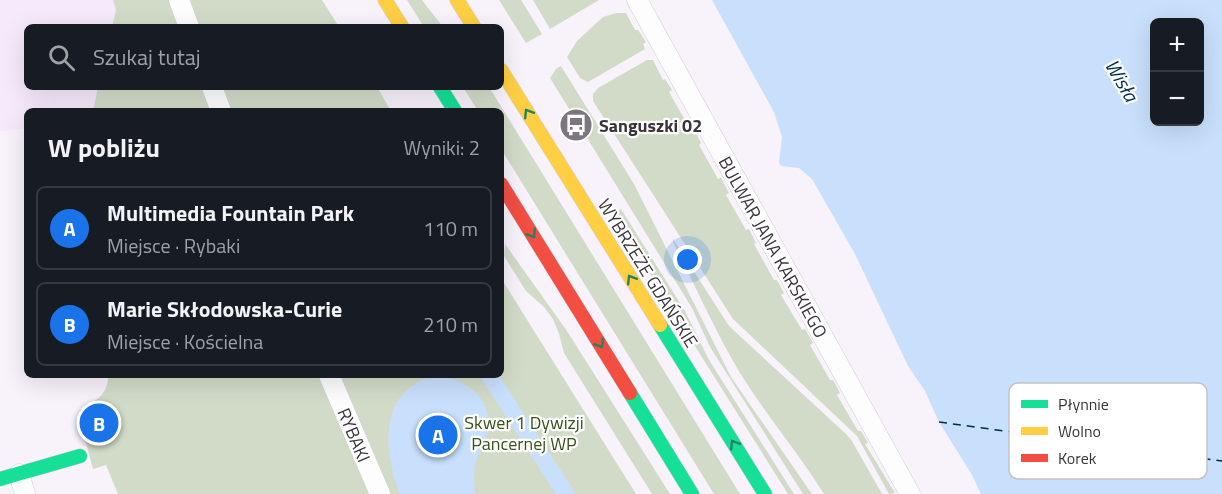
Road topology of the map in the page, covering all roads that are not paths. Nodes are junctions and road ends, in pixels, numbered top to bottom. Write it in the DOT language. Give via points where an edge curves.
graph roads {
  1 [pos="178,0"];
  2 [pos="385,0"];
  3 [pos="457,0"];
  4 [pos="637,0"];
  5 [pos="188,24"];
  6 [pos="400,24"];
  7 [pos="472,24"];
  8 [pos="504,75"];
  9 [pos="213,90"];
  10 [pos="442,90"];
  11 [pos="220,108"];
  12 [pos="453,108"];
  13 [pos="504,189"];
  14 [pos="330,378"];
  15 [pos="80,456"];
  16 [pos="9,476"];
  17 [pos="25,494"];
  18 [pos="380,494"];
  19 [pos="692,494"];
  20 [pos="765,494"];
  21 [pos="910,494"];
  1 -- 5 [label="street"];
  2 -- 6 [label="main road"];
  3 -- 7 [label="main road"];
  4 -- 21 [label="street, BULWAR JANA KARSKIEGO"];
  20 -- 8 [label="main road, WYBRZEŻE GDAŃSKIE, one-way"];
  9 -- 11 [label="street"];
  10 -- 12 [label="main road"];
  13 -- 19 [label="main road, one-way"];
  14 -- 18 [label="street, RYBAKI"];
  15 -- 16 [label="main road"];
  16 -- 17 [label="street"];
}
